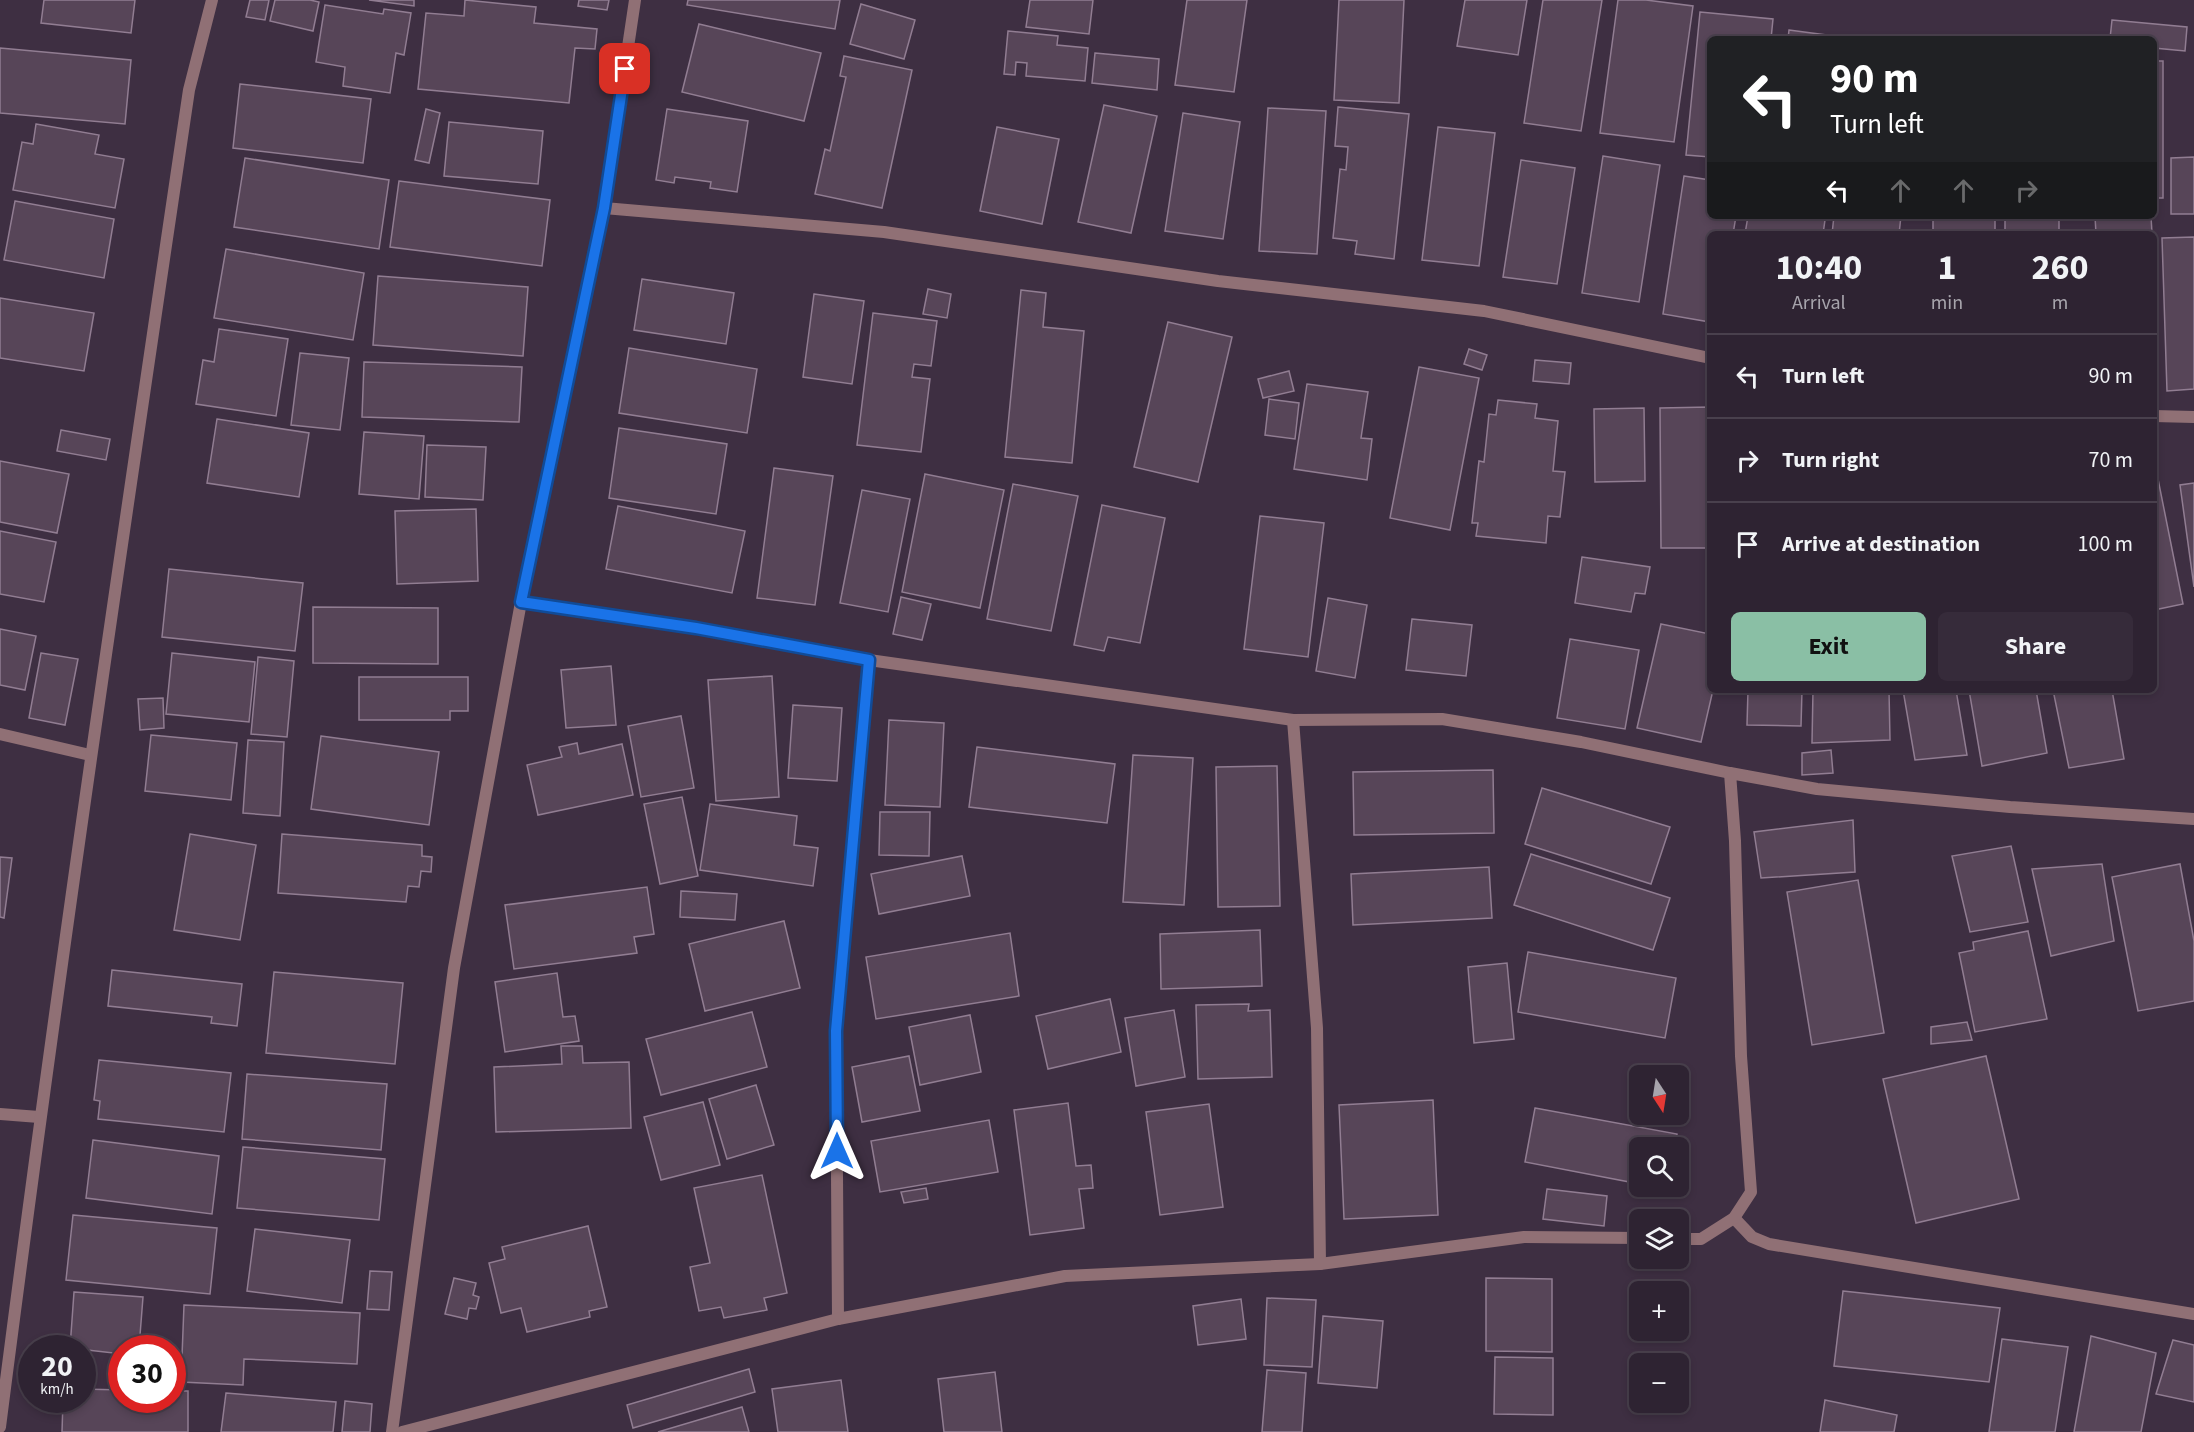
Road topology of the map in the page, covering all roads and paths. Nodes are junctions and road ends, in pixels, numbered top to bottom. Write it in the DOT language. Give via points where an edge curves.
graph roads {
  1 [pos="212,0"];
  2 [pos="635,0"];
  3 [pos="604,208"];
  4 [pos="1707,357"];
  5 [pos="2157,416"];
  6 [pos="2194,417"];
  7 [pos="521,602"];
  8 [pos="869,660"];
  9 [pos="1293,720"];
  10 [pos="0,734"];
  11 [pos="90,755"];
  12 [pos="1730,773"];
  13 [pos="2194,819"];
  14 [pos="0,1114"];
  15 [pos="39,1117"];
  16 [pos="1734,1218"];
  17 [pos="1629,1238"];
  18 [pos="1689,1239"];
  19 [pos="1320,1264"];
  20 [pos="2194,1314"];
  21 [pos="838,1319"];
  22 [pos="0,1427"];
  23 [pos="392,1432"];
  24 [pos="402,1432"];
  1 -- 11 [label="street" via="189,90"];
  2 -- 3 [label="street"];
  3 -- 4 [label="street" via="884,232 1218,281 1484,311"];
  3 -- 7 [label="street"];
  5 -- 6 [label="street"];
  7 -- 8 [label="street" via="696,628"];
  7 -- 23 [label="street" via="454,968"];
  8 -- 9 [label="street"];
  8 -- 21 [label="street" via="836,1031"];
  9 -- 12 [label="street" via="1443,719"];
  9 -- 19 [label="street" via="1317,1028"];
  10 -- 11 [label="street"];
  11 -- 15 [label="street"];
  12 -- 13 [label="street" via="1817,789"];
  12 -- 16 [label="street" via="1750,1192"];
  14 -- 15 [label="street"];
  15 -- 22 [label="street"];
  16 -- 18 [label="street" via="1701,1239"];
  16 -- 20 [label="street" via="1752,1237 1769,1244"];
  17 -- 19 [label="street" via="1524,1237"];
  19 -- 21 [label="street" via="1065,1276"];
  21 -- 24 [label="street"];
}
